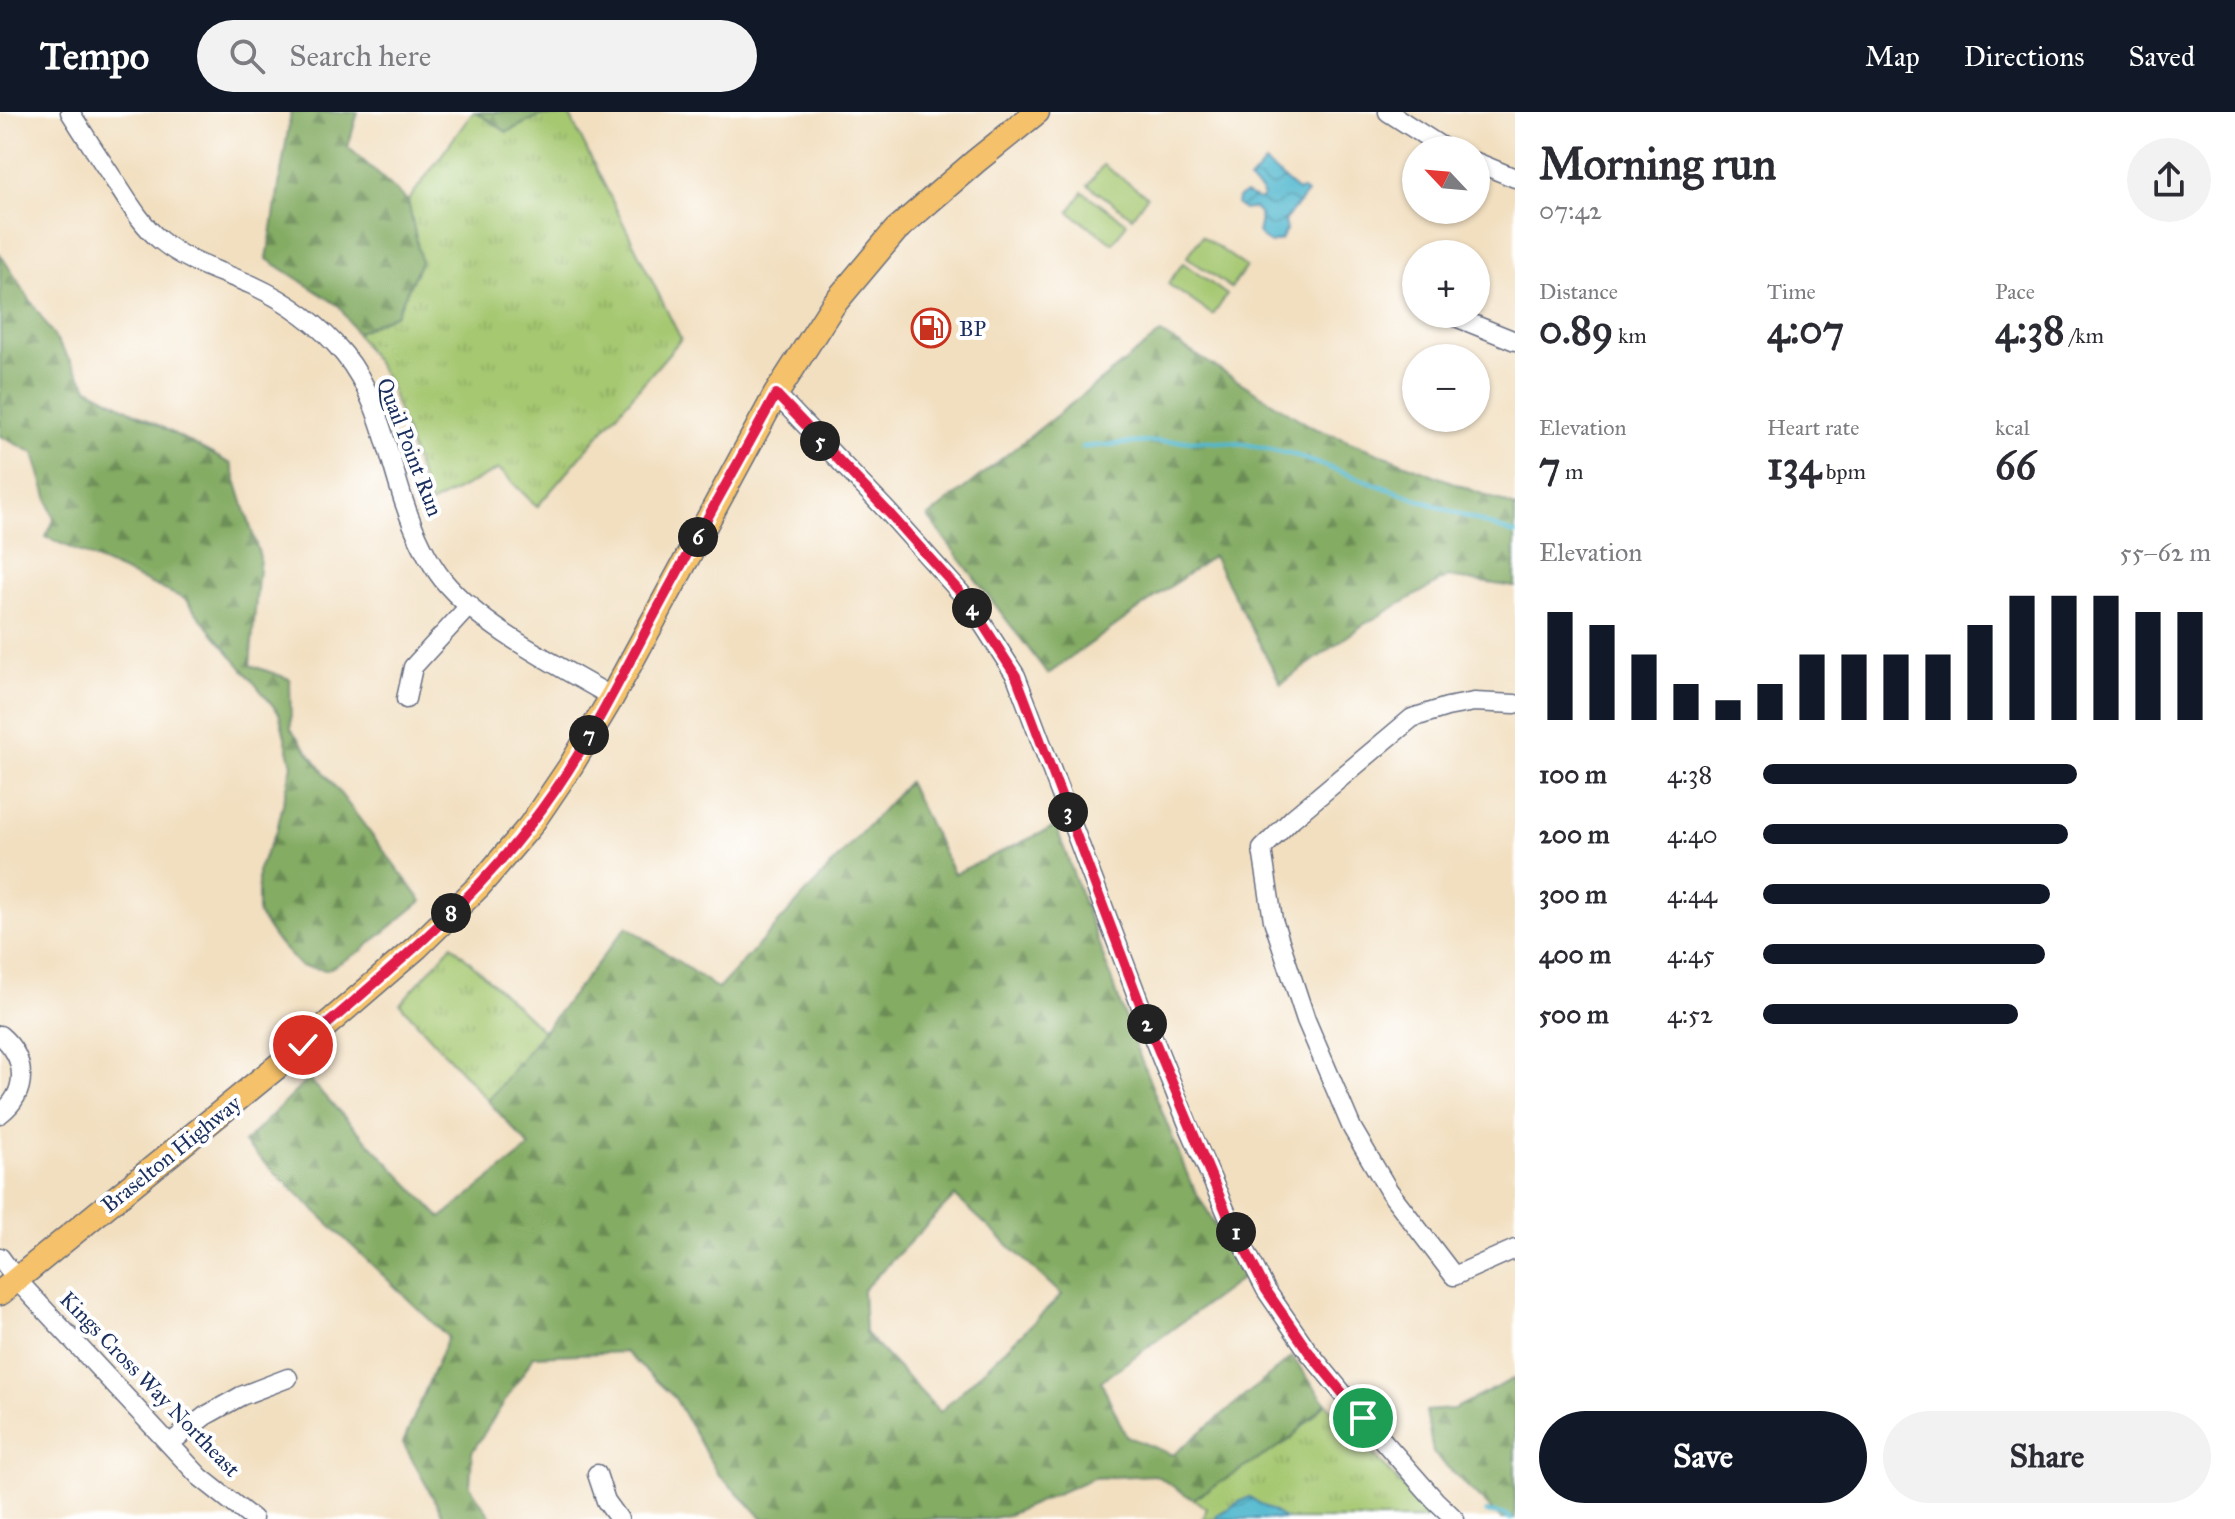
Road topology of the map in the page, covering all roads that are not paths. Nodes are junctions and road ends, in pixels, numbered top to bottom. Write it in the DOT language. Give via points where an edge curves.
graph roads {
  1 [pos="1037,112"];
  2 [pos="1388,112"];
  3 [pos="76,114"];
  4 [pos="1425,136"];
  5 [pos="1490,168"];
  6 [pos="1515,178"];
  7 [pos="1483,328"];
  8 [pos="1515,341"];
  9 [pos="776,394"];
  10 [pos="470,605"];
  11 [pos="612,697"];
  12 [pos="406,699"];
  13 [pos="1515,704"];
  14 [pos="0,1035"];
  15 [pos="14,1050"];
  16 [pos="0,1065"];
  17 [pos="0,1114"];
  18 [pos="1515,1249"];
  19 [pos="0,1257"];
  20 [pos="8,1286"];
  21 [pos="288,1378"];
  22 [pos="169,1444"];
  23 [pos="597,1474"];
  24 [pos="253,1519"];
  25 [pos="619,1519"];
  26 [pos="1455,1519"];
  1 -- 9 [label="main road, Braselton Highway" via="896,230 833,305"];
  2 -- 4 [label="street"];
  3 -- 10 [label="street, Quail Point Run" via="133,210 158,239 189,260 282,300 345,355 369,394 424,549 444,580"];
  5 -- 6 [label="street"];
  7 -- 8 [label="street"];
  9 -- 11 [label="main road, Braselton Highway"];
  9 -- 26 [label="street" via="968,601 1016,676 1185,1116 1266,1290 1363,1418"];
  10 -- 11 [label="street, Quail Point Run" via="525,646"];
  10 -- 12 [label="street" via="413,667"];
  11 -- 20 [label="main road, Braselton Highway" via="530,826 417,947"];
  13 -- 18 [label="street" via="1474,702 1412,718 1262,849 1273,920 1306,1020 1352,1128 1389,1191 1454,1276"];
  14 -- 15 [label="street"];
  15 -- 16 [label="street"];
  15 -- 17 [label="street" via="22,1078 17,1095"];
  19 -- 20 [label="street, Kings Cross Way Northeast"];
  20 -- 22 [label="street, Kings Cross Way Northeast"];
  21 -- 22 [label="street" via="241,1396"];
  22 -- 24 [label="street, Kings Cross Way Northeast"];
  23 -- 25 [label="street"];
}
